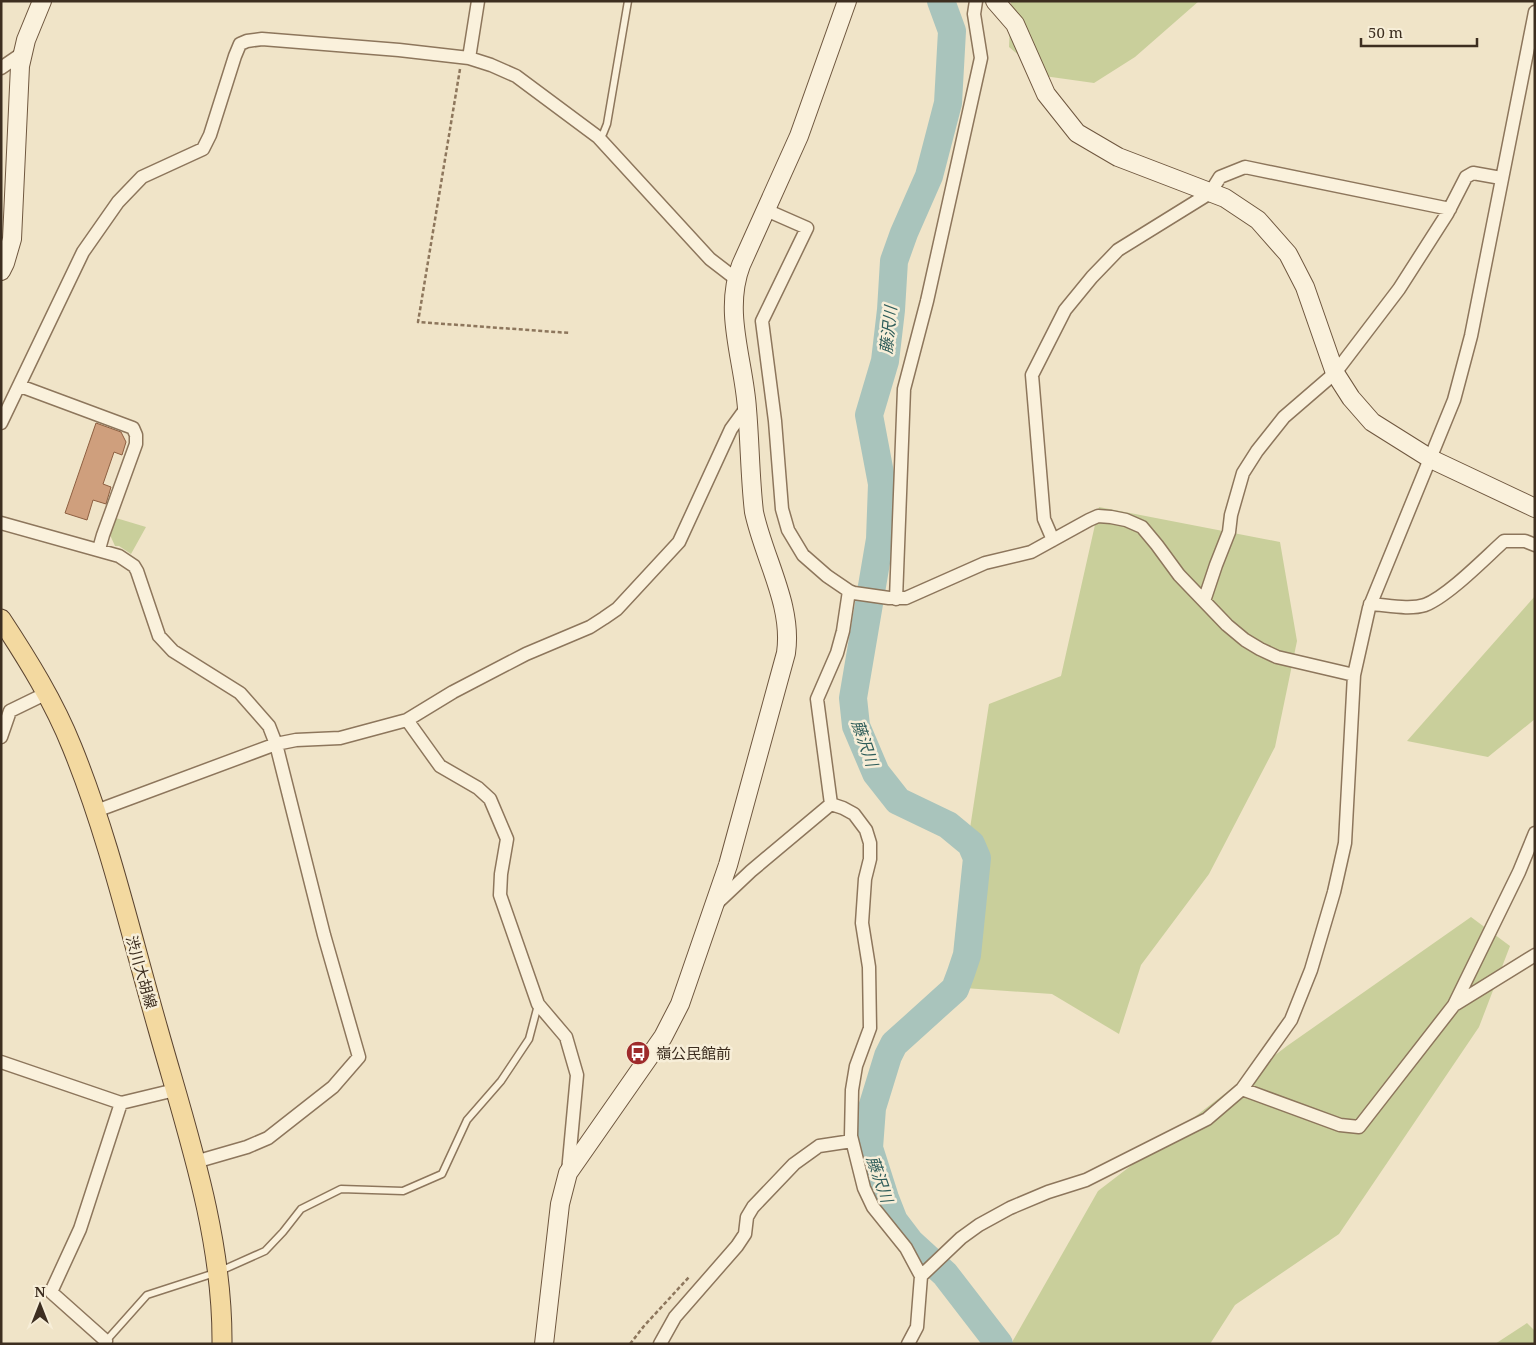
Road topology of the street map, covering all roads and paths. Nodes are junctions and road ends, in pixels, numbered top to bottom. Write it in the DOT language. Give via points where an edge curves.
graph roads {
  1 [pos="42,1"];
  2 [pos="478,1"];
  3 [pos="628,1"];
  4 [pos="847,1"];
  5 [pos="976,1"];
  6 [pos="995,1"];
  7 [pos="1535,12"];
  8 [pos="23,53"];
  9 [pos="466,58"];
  10 [pos="1,68"];
  11 [pos="598,137"];
  12 [pos="1502,178"];
  13 [pos="1210,193"];
  14 [pos="1450,209"];
  15 [pos="766,210"];
  16 [pos="1,271"];
  17 [pos="736,279"];
  18 [pos="570,333"];
  19 [pos="1335,373"];
  20 [pos="20,386"];
  21 [pos="747,407"];
  22 [pos="1,423"];
  23 [pos="1431,459"];
  24 [pos="1535,508"];
  25 [pos="1,523"];
  26 [pos="1053,540"];
  27 [pos="1535,545"];
  28 [pos="99,549"];
  29 [pos="852,592"];
  30 [pos="892,598"];
  31 [pos="1204,601"];
  32 [pos="1370,604"];
  33 [pos="1,620"];
  34 [pos="1354,675"];
  35 [pos="47,694"];
  36 [pos="407,720"];
  37 [pos="1,737"];
  38 [pos="276,744"];
  39 [pos="831,804"];
  40 [pos="96,811"];
  41 [pos="1535,833"];
  42 [pos="714,905"];
  43 [pos="1535,955"];
  44 [pos="538,1004"];
  45 [pos="1454,1006"];
  46 [pos="1,1062"];
  47 [pos="1242,1089"];
  48 [pos="175,1090"];
  49 [pos="121,1103"];
  50 [pos="852,1141"];
  51 [pos="195,1162"];
  52 [pos="568,1174"];
  53 [pos="218,1272"];
  54 [pos="921,1276"];
  55 [pos="106,1342"];
  56 [pos="222,1344"];
  57 [pos="544,1344"];
  58 [pos="660,1344"];
  59 [pos="908,1344"];
  1 -- 8 [label="street"];
  2 -- 9 [label="street"];
  3 -- 11 [label="lane" via="607,124"];
  4 -- 15 [label="street" via="799,136"];
  5 -- 30 [label="street" via="974,14 981,58 928,301 904,389"];
  6 -- 13 [label="street" via="1015,24 1046,94 1077,132 1118,157"];
  7 -- 12 [label="street"];
  8 -- 10 [label="street"];
  8 -- 16 [label="street" via="12,239"];
  9 -- 11 [label="street" via="516,76"];
  9 -- 18 [label="path" via="418,322"];
  9 -- 20 [label="street" via="262,39 240,44 203,150 142,177 118,202 83,252"];
  11 -- 17 [label="street" via="710,259"];
  12 -- 14 [label="street" via="1473,173 1466,177"];
  12 -- 23 [label="street" via="1471,336 1454,400"];
  13 -- 14 [label="street" via="1220,177 1244,167"];
  13 -- 19 [label="street" via="1225,198 1258,220 1288,254 1304,287"];
  13 -- 26 [label="street" via="1118,250 1065,310 1032,375 1044,519"];
  14 -- 19 [label="street" via="1398,290"];
  15 -- 17 [label="street"];
  15 -- 29 [label="street" via="807,228 762,321 782,509 788,530 803,555"];
  17 -- 21 [label="street" via="734,323"];
  19 -- 23 [label="street" via="1372,422"];
  19 -- 31 [label="street" via="1284,417 1243,473 1229,532"];
  20 -- 22 [label="street"];
  20 -- 28 [label="street" via="133,428 136,434 136,444"];
  21 -- 36 [label="street" via="731,429 679,542 617,609 590,627 526,654"];
  21 -- 42 [label="street" via="754,512 780,593 787,620 788,642 734,846"];
  23 -- 24 [label="street"];
  23 -- 32 [label="street"];
  25 -- 28 [label="street"];
  26 -- 30 [label="street" via="1031,552 985,564 906,598"];
  26 -- 31 [label="street" via="1098,516 1126,520 1142,527"];
  27 -- 32 [label="street" via="1525,541 1504,541 1453,587 1424,605"];
  28 -- 38 [label="street" via="134,566 159,636 173,650 240,693 269,726"];
  29 -- 30 [label="street"];
  29 -- 39 [label="street" via="837,653 818,699"];
  31 -- 34 [label="street" via="1227,625 1260,649 1277,657"];
  32 -- 34 [label="street"];
  33 -- 35 [label="main road, 渋川大胡線"];
  34 -- 47 [label="street" via="1345,843 1334,892 1311,970 1291,1020"];
  35 -- 37 [label="street" via="10,711"];
  35 -- 40 [label="main road, 渋川大胡線" via="72,745"];
  36 -- 38 [label="street" via="340,738"];
  36 -- 44 [label="street" via="440,766 478,788 490,799 507,839 500,895"];
  38 -- 40 [label="street"];
  38 -- 51 [label="street" via="324,935 359,1057 333,1087 268,1138"];
  39 -- 42 [label="street"];
  39 -- 50 [label="street" via="854,814 866,830 870,843 862,923 869,967 870,1028 856,1066 852,1090"];
  40 -- 48 [label="main road, 渋川大胡線"];
  41 -- 45 [label="street"];
  42 -- 52 [label="street" via="680,1004 664,1037"];
  43 -- 45 [label="street"];
  44 -- 52 [label="street" via="566,1037 577,1075"];
  44 -- 53 [label="lane" via="529,1039 501,1081 467,1120 442,1174 404,1192 341,1189 301,1209 266,1251"];
  45 -- 47 [label="street" via="1360,1127 1340,1125"];
  46 -- 49 [label="street"];
  47 -- 54 [label="street" via="1207,1118 1130,1159 1086,1180 1010,1208 979,1225"];
  48 -- 49 [label="street"];
  48 -- 51 [label="main road, 渋川大胡線"];
  49 -- 55 [label="street" via="80,1229 51,1292"];
  50 -- 54 [label="street" via="864,1188 874,1207 906,1248"];
  50 -- 58 [label="street" via="813,1149 775,1182 747,1217 746,1234 675,1317"];
  51 -- 53 [label="main road, 渋川大胡線" via="207,1207"];
  52 -- 57 [label="street" via="560,1204"];
  53 -- 55 [label="lane" via="146,1295"];
  53 -- 56 [label="main road, 渋川大胡線"];
  54 -- 59 [label="street" via="917,1327"];
}
